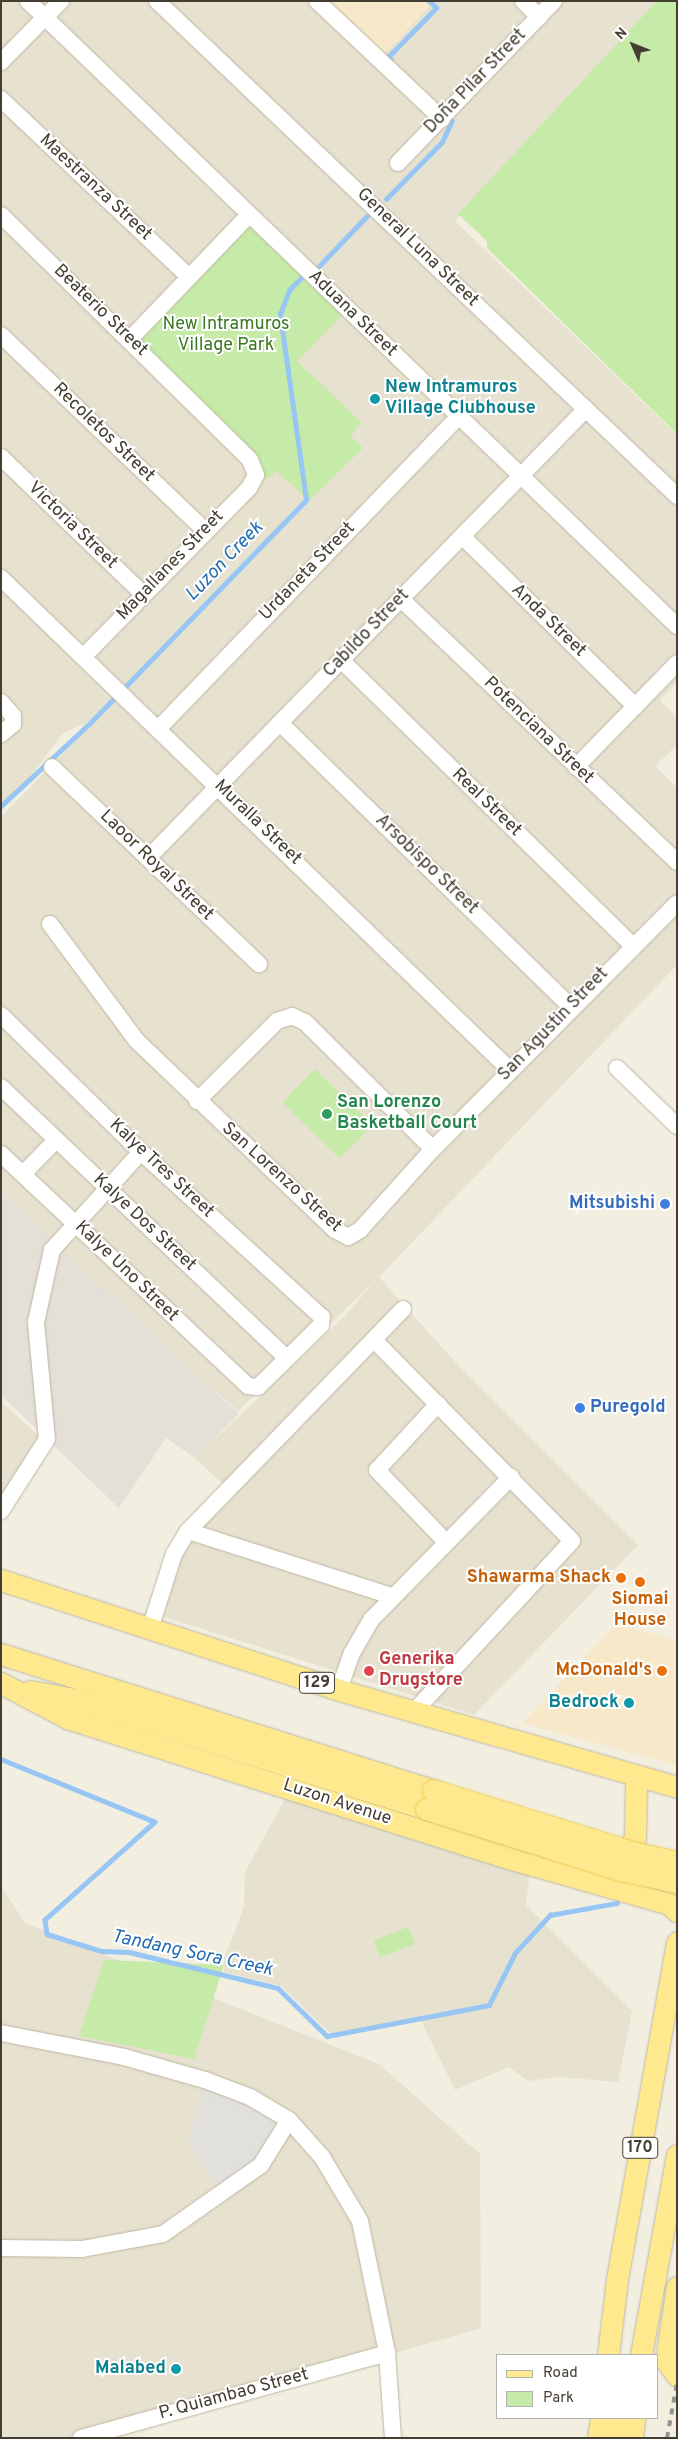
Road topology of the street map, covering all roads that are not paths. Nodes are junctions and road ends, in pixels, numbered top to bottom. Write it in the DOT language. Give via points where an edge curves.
graph roads {
  1 [pos="28,1"];
  2 [pos="61,1"];
  3 [pos="157,1"];
  4 [pos="316,1"];
  5 [pos="523,1"];
  6 [pos="554,1"];
  7 [pos="45,17"];
  8 [pos="539,17"];
  9 [pos="1,62"];
  10 [pos="1,99"];
  11 [pos="442,119"];
  12 [pos="398,163"];
  13 [pos="1,215"];
  14 [pos="250,215"];
  15 [pos="190,277"];
  16 [pos="1,335"];
  17 [pos="130,339"];
  18 [pos="586,409"];
  19 [pos="458,416"];
  20 [pos="1,457"];
  21 [pos="256,475"];
  22 [pos="520,476"];
  23 [pos="677,496"];
  24 [pos="204,530"];
  25 [pos="462,536"];
  26 [pos="1,578"];
  27 [pos="143,594"];
  28 [pos="401,599"];
  29 [pos="677,626"];
  30 [pos="83,657"];
  31 [pos="341,660"];
  32 [pos="677,663"];
  33 [pos="1,702"];
  34 [pos="635,706"];
  35 [pos="280,723"];
  36 [pos="158,728"];
  37 [pos="7,729"];
  38 [pos="52,767"];
  39 [pos="576,767"];
  40 [pos="219,786"];
  41 [pos="148,858"];
  42 [pos="677,862"];
  43 [pos="677,903"];
  44 [pos="50,924"];
  45 [pos="632,945"];
  46 [pos="259,964"];
  47 [pos="571,1007"];
  48 [pos="1,1015"];
  49 [pos="617,1068"];
  50 [pos="510,1070"];
  51 [pos="1,1087"];
  52 [pos="197,1100"];
  53 [pos="677,1126"];
  54 [pos="56,1140"];
  55 [pos="433,1149"];
  56 [pos="141,1152"];
  57 [pos="1,1154"];
  58 [pos="24,1173"];
  59 [pos="106,1188"];
  60 [pos="73,1222"];
  61 [pos="403,1309"];
  62 [pos="374,1340"];
  63 [pos="288,1358"];
  64 [pos="438,1404"];
  65 [pos="511,1477"];
  66 [pos="1,1511"];
  67 [pos="188,1531"];
  68 [pos="446,1542"];
  69 [pos="1,1580"];
  70 [pos="392,1596"];
  71 [pos="150,1629"];
  72 [pos="1,1654"];
  73 [pos="1,1682"];
  74 [pos="339,1690"];
  75 [pos="413,1713"];
  76 [pos="636,1778"];
  77 [pos="677,1788"];
  78 [pos="429,1800"];
  79 [pos="677,1862"];
  80 [pos="584,1880"];
  81 [pos="677,1882"];
  82 [pos="677,1911"];
  83 [pos="677,1942"];
  84 [pos="1,2034"];
  85 [pos="289,2120"];
  86 [pos="677,2155"];
  87 [pos="1,2248"];
  88 [pos="677,2287"];
  89 [pos="640,2350"];
  90 [pos="388,2353"];
  91 [pos="608,2354"];
  92 [pos="677,2376"];
  93 [pos="601,2419"];
  94 [pos="620,2419"];
  95 [pos="634,2419"];
  96 [pos="81,2438"];
  97 [pos="393,2438"];
  98 [pos="598,2438"];
  99 [pos="614,2438"];
  100 [pos="632,2438"];
  1 -- 7 [label="street, Aduana Street"];
  2 -- 7 [label="street"];
  3 -- 18 [label="street, General Luna Street"];
  4 -- 11 [label="street"];
  5 -- 8 [label="street"];
  6 -- 8 [label="street, Doña Pilar Street"];
  7 -- 9 [label="street"];
  7 -- 14 [label="street, Aduana Street"];
  8 -- 11 [label="street, Doña Pilar Street"];
  10 -- 15 [label="street, Maestranza Street"];
  11 -- 12 [label="street, Doña Pilar Street"];
  13 -- 17 [label="street, Beaterio Street"];
  14 -- 15 [label="street"];
  14 -- 19 [label="street, Aduana Street"];
  15 -- 17 [label="street"];
  16 -- 24 [label="street, Recoletos Street"];
  17 -- 21 [label="street, Beaterio Street" via="250,460"];
  18 -- 22 [label="street, Cabildo Street"];
  18 -- 23 [label="street, General Luna Street"];
  19 -- 22 [label="street, Aduana Street"];
  19 -- 36 [label="street, Urdaneta Street"];
  20 -- 27 [label="street, Victoria Street"];
  21 -- 24 [label="street, Magallanes Street" via="249,488"];
  22 -- 25 [label="street, Cabildo Street"];
  22 -- 29 [label="street, Aduana Street"];
  24 -- 27 [label="street, Magallanes Street"];
  25 -- 28 [label="street, Cabildo Street"];
  25 -- 34 [label="street, Anda Street"];
  26 -- 30 [label="street, Muralla Street"];
  27 -- 30 [label="street, Magallanes Street"];
  28 -- 31 [label="street, Cabildo Street"];
  28 -- 39 [label="street, Potenciana Street"];
  30 -- 36 [label="street, Muralla Street"];
  31 -- 35 [label="street, Cabildo Street"];
  31 -- 45 [label="street, Real Street"];
  32 -- 34 [label="street"];
  33 -- 37 [label="street" via="13,716"];
  34 -- 39 [label="street"];
  35 -- 40 [label="street, Cabildo Street"];
  35 -- 47 [label="street, Arsobispo Street"];
  36 -- 40 [label="street, Muralla Street"];
  38 -- 41 [label="street, Laoor Royal Street"];
  39 -- 42 [label="street, Potenciana Street"];
  40 -- 41 [label="street, Cabildo Street"];
  40 -- 50 [label="street, Muralla Street"];
  41 -- 46 [label="street, Laoor Royal Street"];
  43 -- 45 [label="street, San Agustin Street"];
  44 -- 52 [label="street, San Lorenzo Street" via="121,1024"];
  45 -- 47 [label="street, San Agustin Street"];
  47 -- 50 [label="street, San Agustin Street"];
  48 -- 56 [label="street, Kalye Tres Street"];
  49 -- 53 [label="street"];
  50 -- 55 [label="street, San Agustin Street"];
  51 -- 54 [label="street, Kalye Dos Street"];
  52 -- 55 [label="street" via="277,1021 292,1016 304,1022"];
  52 -- 55 [label="street, San Lorenzo Street" via="335,1230 348,1237 360,1230"];
  54 -- 58 [label="street"];
  54 -- 59 [label="street, Kalye Dos Street"];
  56 -- 59 [label="street"];
  56 -- 63 [label="street, Kalye Tres Street" via="323,1320"];
  57 -- 58 [label="street, Kalye Uno Street"];
  58 -- 60 [label="street, Kalye Uno Street"];
  59 -- 60 [label="street"];
  59 -- 63 [label="street, Kalye Dos Street"];
  60 -- 63 [label="street, Kalye Uno Street" via="253,1389"];
  60 -- 66 [label="street" via="52,1250 36,1322 46,1439"];
  61 -- 62 [label="street"];
  62 -- 64 [label="street"];
  62 -- 67 [label="street"];
  64 -- 65 [label="street"];
  64 -- 68 [label="street" via="377,1470"];
  65 -- 68 [label="street"];
  65 -- 75 [label="street" via="569,1535 570,1548"];
  67 -- 70 [label="street"];
  67 -- 71 [label="street" via="174,1554"];
  68 -- 70 [label="street"];
  69 -- 71 [label="main road, 129"];
  70 -- 74 [label="street" via="363,1632"];
  71 -- 74 [label="main road, 129"];
  72 -- 78 [label="main road, Luzon Avenue"];
  73 -- 78 [label="main road, Luzon Avenue"];
  73 -- 80 [label="main road, Luzon Avenue" via="67,1718"];
  74 -- 75 [label="main road, 129"];
  75 -- 76 [label="main road, 129"];
  76 -- 77 [label="main road, 129"];
  76 -- 80 [label="main road" via="639,1816 628,1852 605,1873"];
  78 -- 79 [label="main road, Luzon Avenue, bridge"];
  78 -- 81 [label="main road, Luzon Avenue, bridge" via="621,1870"];
  80 -- 82 [label="main road, Luzon Avenue" via="668,1904"];
  83 -- 91 [label="main road, 170" via="617,2279"];
  84 -- 85 [label="street" via="124,2057 205,2080 250,2097"];
  85 -- 87 [label="street" via="261,2165 163,2234 82,2249"];
  85 -- 90 [label="street" via="322,2157 360,2221"];
  86 -- 89 [label="main road, 170"];
  88 -- 92 [label="main road" via="666,2360"];
  90 -- 96 [label="street, P. Quiambao Street"];
  90 -- 97 [label="street"];
  93 -- 98 [label="main road"];
  94 -- 99 [label="main road"];
  95 -- 100 [label="main road"];
}
